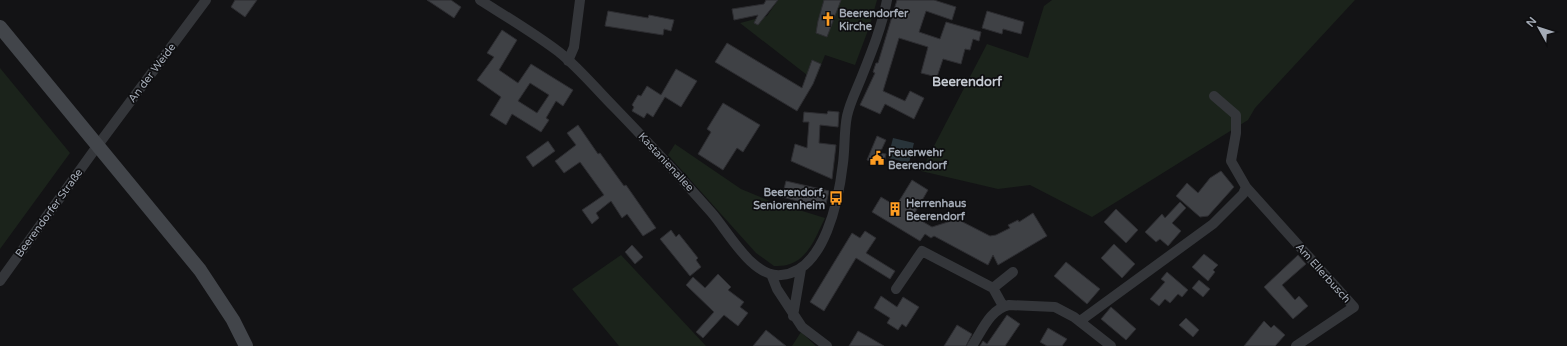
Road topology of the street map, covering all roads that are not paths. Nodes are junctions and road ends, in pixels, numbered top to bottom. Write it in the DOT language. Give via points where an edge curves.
graph roads {
  1 [pos="206,0"];
  2 [pos="480,0"];
  3 [pos="580,0"];
  4 [pos="887,0"];
  5 [pos="0,27"];
  6 [pos="568,62"];
  7 [pos="1214,96"];
  8 [pos="98,146"];
  9 [pos="1246,187"];
  10 [pos="801,269"];
  11 [pos="1013,272"];
  12 [pos="770,274"];
  13 [pos="0,281"];
  14 [pos="993,288"];
  15 [pos="896,289"];
  16 [pos="1002,306"];
  17 [pos="793,316"];
  18 [pos="1080,321"];
  19 [pos="246,346"];
  20 [pos="827,346"];
  21 [pos="972,346"];
  22 [pos="1111,346"];
  23 [pos="1296,346"];
  1 -- 8 [label="street, An der Weide"];
  2 -- 6 [label="street, Kastanienallee" via="539,38"];
  3 -- 6 [label="street" via="574,47"];
  4 -- 10 [label="street" via="873,49 847,117 843,163 832,217 821,242 808,263"];
  5 -- 8 [label="main road"];
  6 -- 12 [label="street, Kastanienallee" via="686,184 742,252 760,270"];
  7 -- 9 [label="street, Am Ellerbusch" via="1236,116 1231,161"];
  8 -- 13 [label="street, Beerendorfer Straße"];
  8 -- 19 [label="main road" via="200,270 233,320"];
  9 -- 18 [label="street" via="1243,194 1212,224"];
  9 -- 23 [label="street, Am Ellerbusch" via="1354,307"];
  10 -- 12 [label="street" via="779,276"];
  10 -- 17 [label="street"];
  11 -- 14 [label="street"];
  12 -- 17 [label="street, Kastanienallee"];
  14 -- 15 [label="street" via="922,251"];
  14 -- 16 [label="street"];
  16 -- 18 [label="street" via="1055,307"];
  16 -- 21 [label="street" via="992,314"];
  17 -- 20 [label="street, Kastanienallee" via="802,327"];
  18 -- 22 [label="street"];
}
